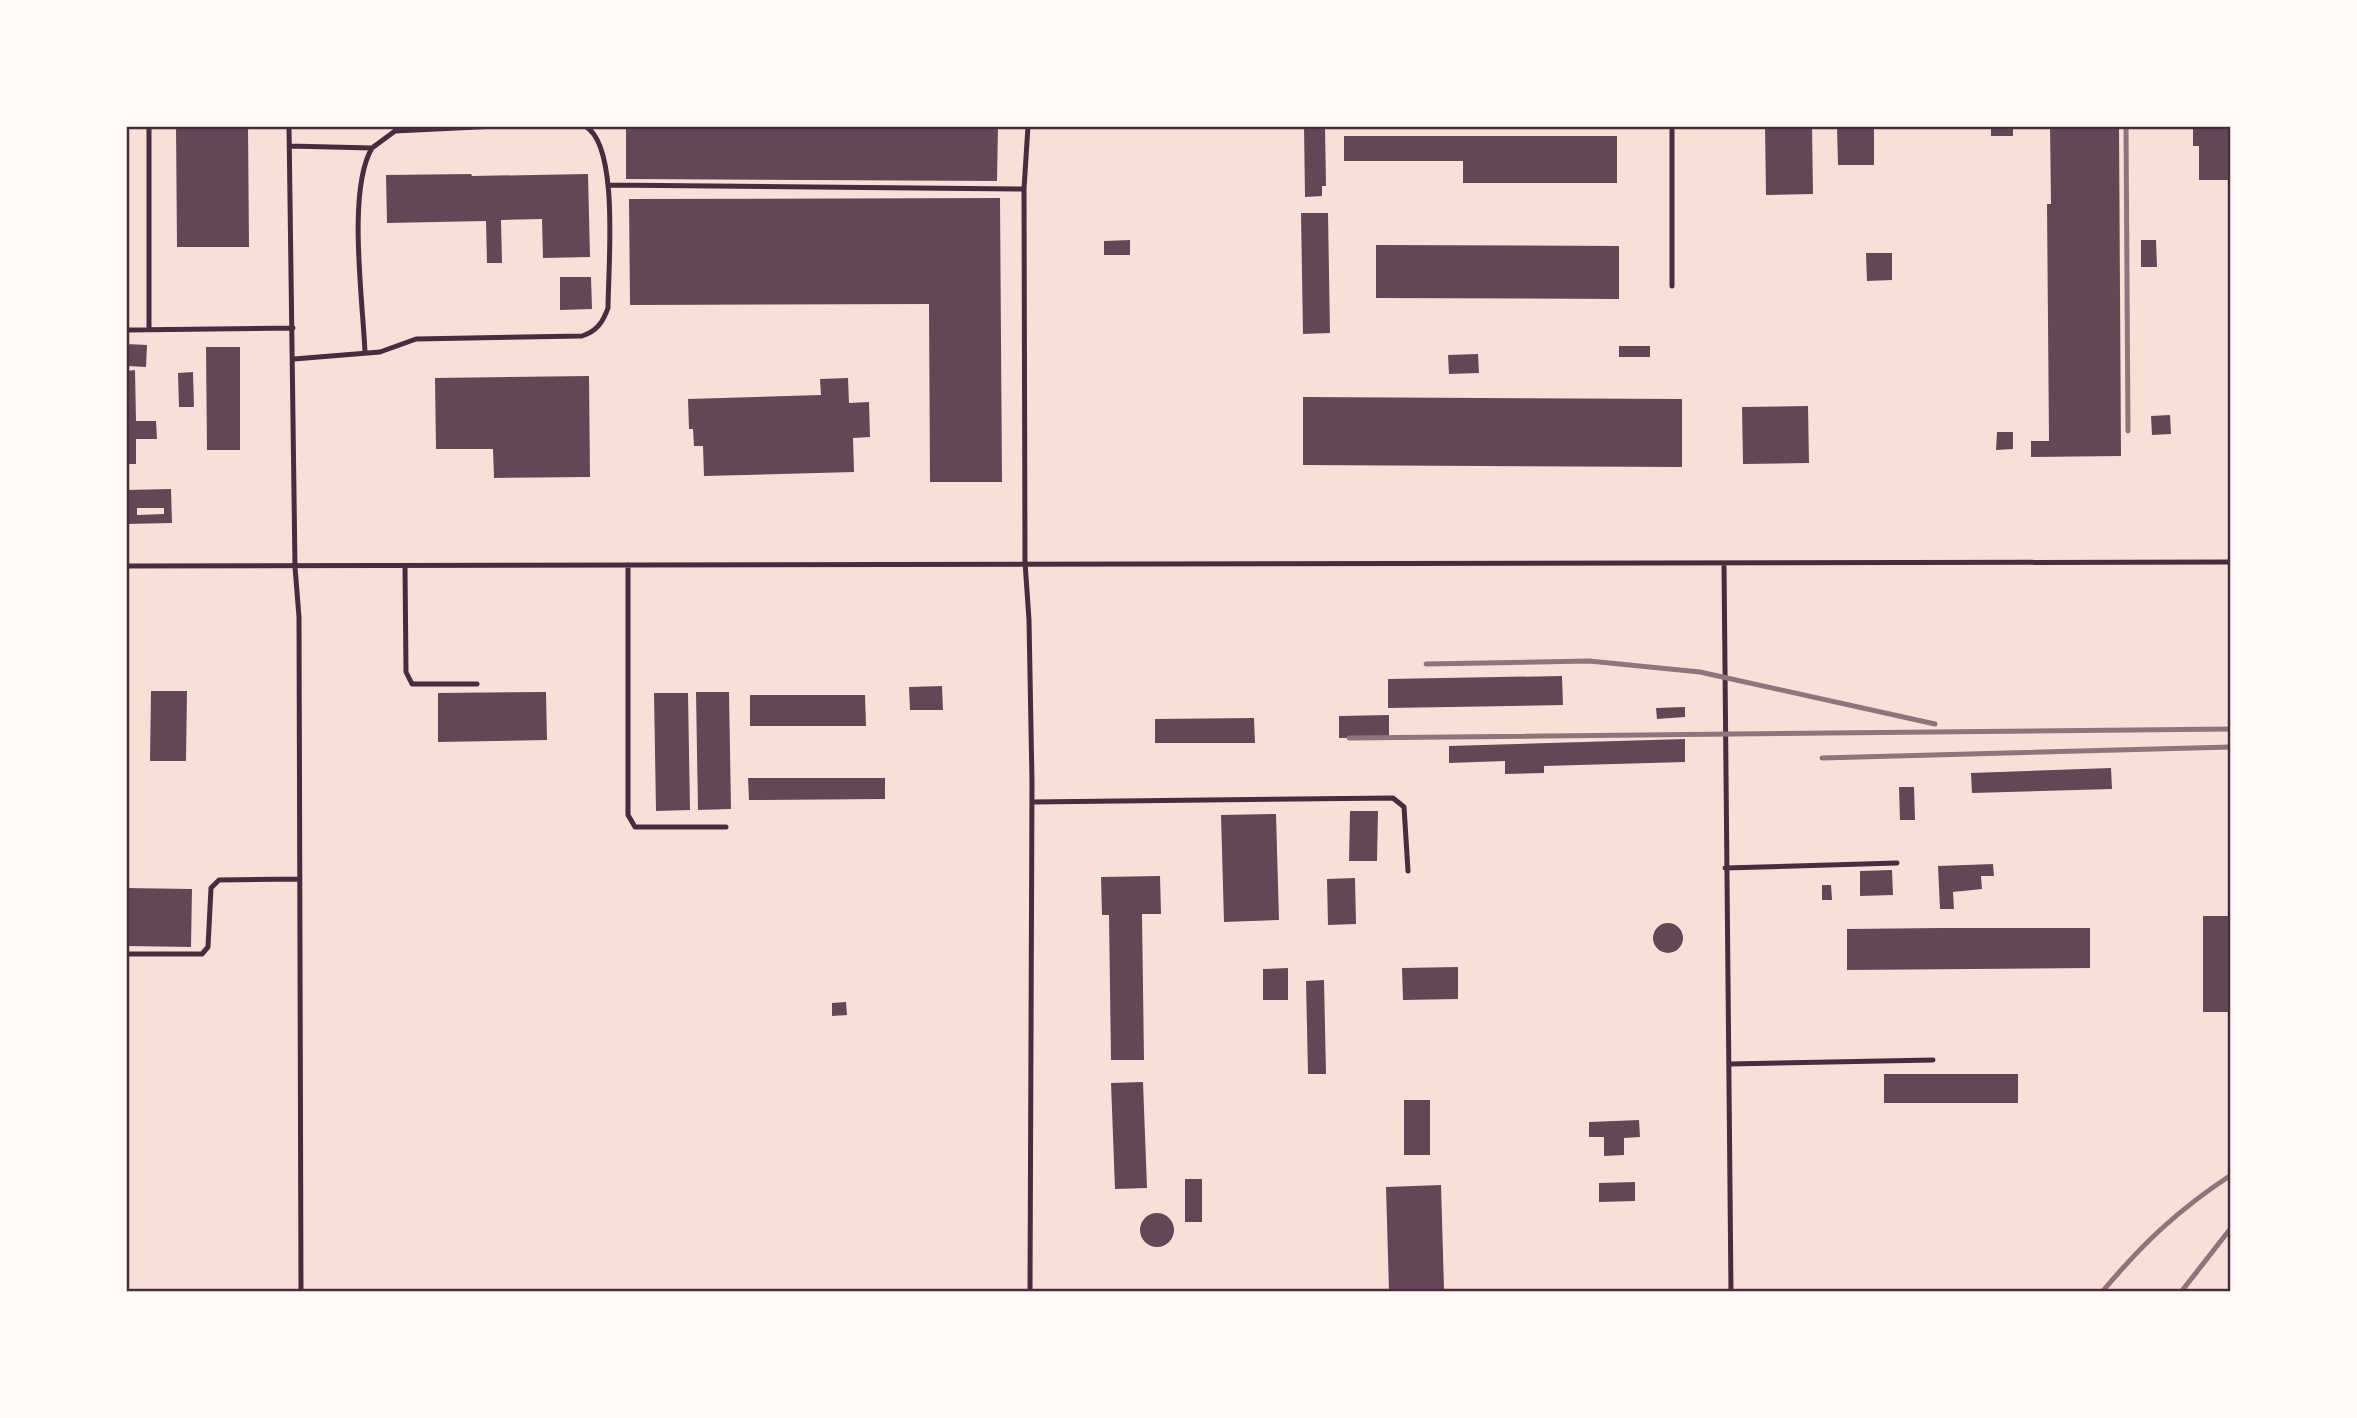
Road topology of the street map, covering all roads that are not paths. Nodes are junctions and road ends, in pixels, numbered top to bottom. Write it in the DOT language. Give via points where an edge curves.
graph roads {
  1 [pos="149,126"];
  2 [pos="289,126"];
  3 [pos="498,126"];
  4 [pos="584,126"];
  5 [pos="1028,126"];
  6 [pos="1672,126"];
  7 [pos="289,146"];
  8 [pos="372,148"];
  9 [pos="608,185"];
  10 [pos="1024,189"];
  11 [pos="1672,286"];
  12 [pos="293,328"];
  13 [pos="126,330"];
  14 [pos="149,330"];
  15 [pos="365,353"];
  16 [pos="294,359"];
  17 [pos="1025,562"];
  18 [pos="2231,562"];
  19 [pos="1724,564"];
  20 [pos="628,565"];
  21 [pos="126,566"];
  22 [pos="405,566"];
  23 [pos="295,567"];
  24 [pos="477,684"];
  25 [pos="1032,802"];
  26 [pos="726,827"];
  27 [pos="1897,863"];
  28 [pos="1725,868"];
  29 [pos="1408,871"];
  30 [pos="300,879"];
  31 [pos="126,954"];
  32 [pos="1933,1060"];
  33 [pos="1729,1064"];
  34 [pos="301,1292"];
  35 [pos="1030,1292"];
  36 [pos="1731,1292"];
  1 -- 14 [label="lane"];
  2 -- 7 [label="lane"];
  3 -- 8 [label="lane" via="395,131"];
  4 -- 9 [label="lane" via="602,146"];
  5 -- 10 [label="lane"];
  6 -- 11 [label="lane"];
  7 -- 8 [label="lane"];
  7 -- 12 [label="lane"];
  8 -- 15 [label="lane" via="363,163 358,195"];
  9 -- 10 [label="lane"];
  9 -- 15 [label="lane" via="608,308 604,321 592,333 416,339"];
  10 -- 17 [label="lane"];
  12 -- 14 [label="lane"];
  12 -- 16 [label="lane"];
  13 -- 14 [label="lane"];
  15 -- 16 [label="lane"];
  16 -- 23 [label="lane"];
  17 -- 19 [label="lane"];
  17 -- 20 [label="lane"];
  17 -- 25 [label="lane"];
  18 -- 19 [label="lane"];
  19 -- 28 [label="lane"];
  20 -- 22 [label="lane"];
  20 -- 26 [label="lane" via="628,814 635,827"];
  21 -- 23 [label="lane"];
  22 -- 23 [label="lane"];
  22 -- 24 [label="lane" via="406,672 412,684"];
  23 -- 30 [label="lane"];
  25 -- 29 [label="lane" via="1393,798 1404,807"];
  25 -- 35 [label="lane"];
  27 -- 28 [label="lane"];
  28 -- 33 [label="lane"];
  30 -- 31 [label="lane" via="219,880 211,888 208,947 202,954"];
  30 -- 34 [label="lane"];
  32 -- 33 [label="lane"];
  33 -- 36 [label="lane"];
}
